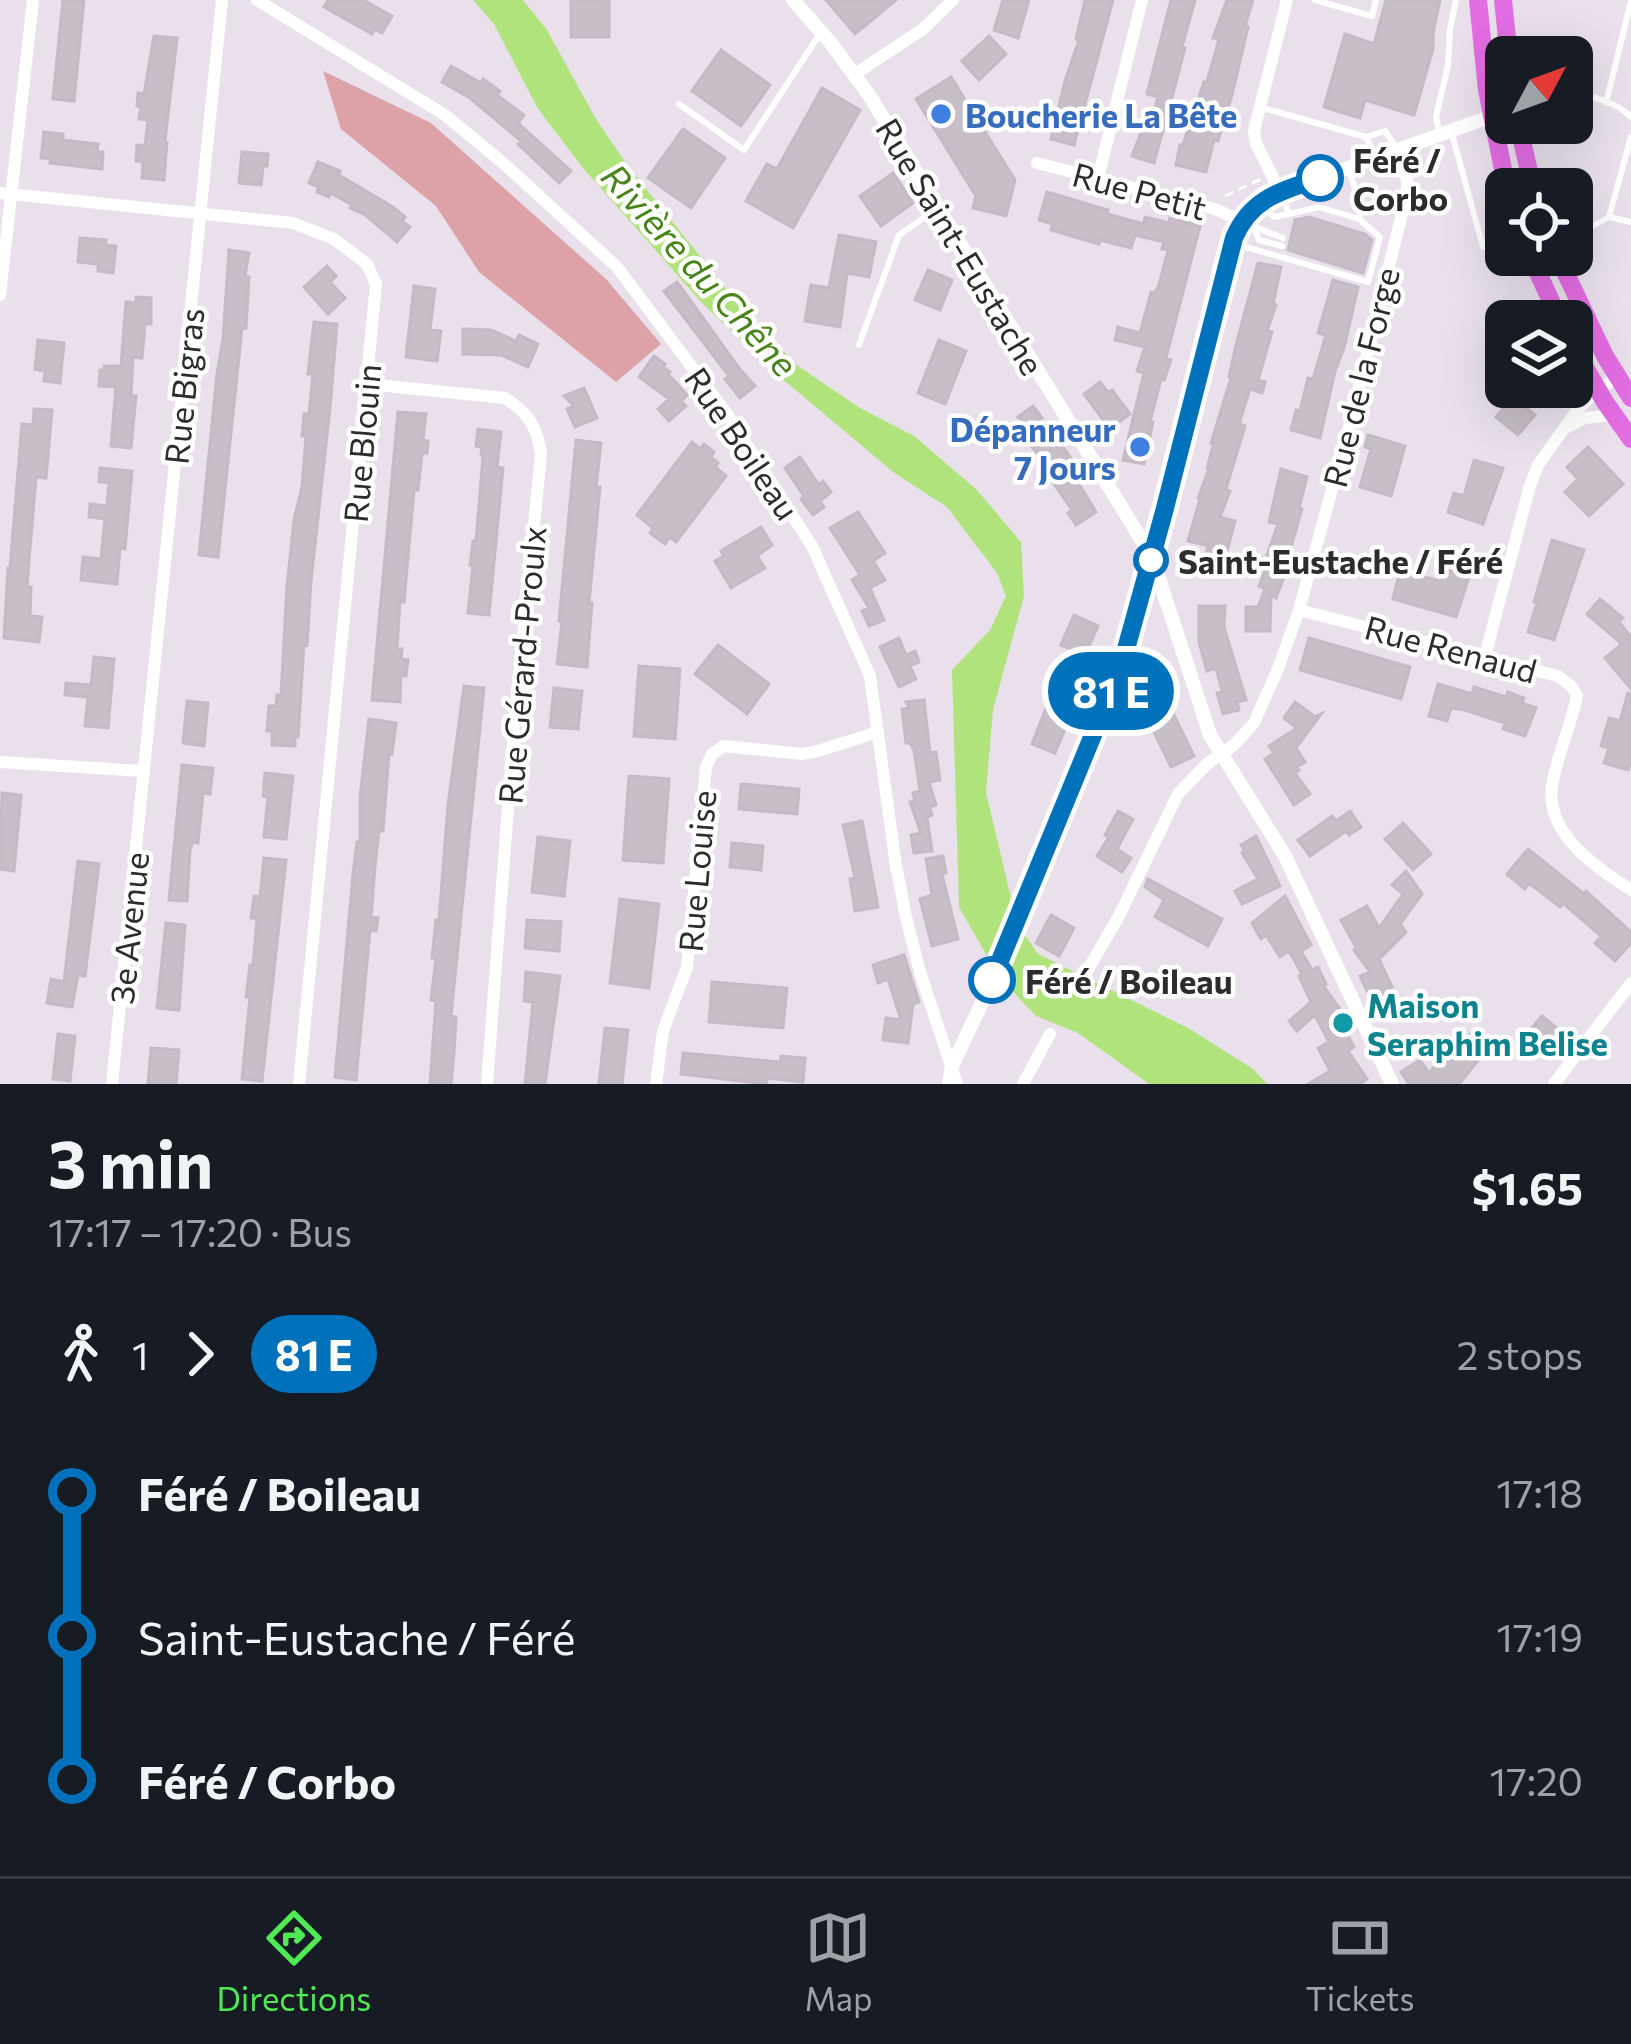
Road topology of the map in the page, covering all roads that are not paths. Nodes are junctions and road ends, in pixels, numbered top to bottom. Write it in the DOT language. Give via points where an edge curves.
graph roads {
  1 [pos="33,0"];
  2 [pos="222,0"];
  3 [pos="257,0"];
  4 [pos="793,0"];
  5 [pos="953,0"];
  6 [pos="1142,0"];
  7 [pos="1287,0"];
  8 [pos="1316,0"];
  9 [pos="1376,0"];
  10 [pos="1456,0"];
  11 [pos="1478,0"];
  12 [pos="1503,0"];
  13 [pos="1631,1"];
  14 [pos="821,32"];
  15 [pos="1507,36"];
  16 [pos="1485,60"];
  17 [pos="855,74"];
  18 [pos="1593,97"];
  19 [pos="1606,103"];
  20 [pos="679,104"];
  21 [pos="1260,107"];
  22 [pos="1631,117"];
  23 [pos="1485,119"];
  24 [pos="1446,133"];
  25 [pos="1366,137"];
  26 [pos="1631,137"];
  27 [pos="1398,150"];
  28 [pos="1376,158"];
  29 [pos="1037,163"];
  30 [pos="1348,167"];
  31 [pos="1098,178"];
  32 [pos="1280,192"];
  33 [pos="6,193"];
  34 [pos="1259,203"];
  35 [pos="938,208"];
  36 [pos="200,214"];
  37 [pos="1289,214"];
  38 [pos="1609,217"];
  39 [pos="1359,219"];
  40 [pos="1631,222"];
  41 [pos="1248,225"];
  42 [pos="1593,226"];
  43 [pos="1282,242"];
  44 [pos="1232,243"];
  45 [pos="1485,246"];
  46 [pos="1567,276"];
  47 [pos="0,295"];
  48 [pos="860,345"];
  49 [pos="1617,377"];
  50 [pos="1593,381"];
  51 [pos="367,383"];
  52 [pos="1598,390"];
  53 [pos="1625,406"];
  54 [pos="1568,428"];
  55 [pos="1631,439"];
  56 [pos="1152,557"];
  57 [pos="1300,610"];
  58 [pos="1485,656"];
  59 [pos="878,732"];
  60 [pos="1221,754"];
  61 [pos="0,762"];
  62 [pos="143,771"];
  63 [pos="1631,890"];
  64 [pos="1087,971"];
  65 [pos="1631,982"];
  66 [pos="1050,1034"];
  67 [pos="952,1066"];
  68 [pos="112,1084"];
  69 [pos="299,1084"];
  70 [pos="487,1084"];
  71 [pos="656,1084"];
  72 [pos="953,1084"];
  73 [pos="1023,1084"];
  74 [pos="1392,1084"];
  75 [pos="1554,1084"];
  1 -- 33 [label="street"];
  2 -- 36 [label="street, Rue Bigras"];
  3 -- 59 [label="street, Rue Boileau" via="446,115 617,267 728,414 812,546 870,676"];
  4 -- 14 [label="street, Rue Saint-Eustache"];
  5 -- 17 [label="street"];
  6 -- 31 [label="street"];
  7 -- 21 [label="street"];
  8 -- 9 [label="lane" via="1372,16"];
  10 -- 24 [label="lane" via="1436,117"];
  11 -- 16 [label="main road"];
  12 -- 15 [label="main road"];
  13 -- 19 [label="lane"];
  14 -- 17 [label="street, Rue Saint-Eustache"];
  14 -- 20 [label="lane" via="744,150"];
  17 -- 35 [label="street, Rue Saint-Eustache"];
  18 -- 19 [label="lane"];
  19 -- 22 [label="lane"];
  21 -- 25 [label="lane"];
  21 -- 32 [label="street" via="1254,137"];
  23 -- 24 [label="street"];
  24 -- 27 [label="street"];
  24 -- 45 [label="lane"];
  25 -- 27 [label="lane" via="1385,131"];
  25 -- 28 [label="lane"];
  26 -- 38 [label="lane"];
  27 -- 28 [label="street"];
  27 -- 57 [label="street, Rue de la Forge" via="1407,194"];
  28 -- 30 [label="street"];
  29 -- 31 [label="street, Rue Petit"];
  30 -- 32 [label="street"];
  30 -- 39 [label="lane"];
  31 -- 41 [label="street, Rue Petit"];
  32 -- 34 [label="street"];
  32 -- 37 [label="lane"];
  33 -- 36 [label="street, Rue Blouin"];
  33 -- 47 [label="street"];
  34 -- 37 [label="lane" via="1274,217"];
  34 -- 41 [label="street"];
  35 -- 48 [label="lane" via="899,235"];
  35 -- 56 [label="street, Rue Saint-Eustache"];
  36 -- 51 [label="street, Rue Blouin" via="293,223 334,238 367,264 376,284"];
  36 -- 62 [label="street, Rue Bigras"];
  37 -- 39 [label="lane" via="1312,207"];
  38 -- 40 [label="lane"];
  38 -- 42 [label="lane"];
  39 -- 44 [label="lane" via="1380,237 1368,282"];
  41 -- 43 [label="lane"];
  41 -- 44 [label="street"];
  44 -- 56 [label="street"];
  46 -- 49 [label="main road"];
  49 -- 52 [label="street"];
  49 -- 53 [label="main road"];
  50 -- 52 [label="main road"];
  51 -- 69 [label="street, Rue Blouin"];
  51 -- 70 [label="street, Rue Gérard-Proulx" via="505,398 537,429"];
  52 -- 53 [label="main road"];
  52 -- 54 [label="street"];
  53 -- 54 [label="street"];
  53 -- 55 [label="main road"];
  54 -- 58 [label="street" via="1534,476"];
  56 -- 60 [label="street, Rue Saint-Eustache"];
  56 -- 67 [label="street" via="1121,667"];
  57 -- 58 [label="street, Rue Renaud"];
  57 -- 60 [label="street, Rue de la Forge" via="1254,723"];
  58 -- 63 [label="street, Rue Renaud" via="1572,687 1577,696 1551,800 1559,826 1589,862"];
  59 -- 67 [label="street, Rue Boileau" via="906,917"];
  59 -- 71 [label="street, Rue Louise" via="818,752 724,746 712,754 688,967 663,1031"];
  60 -- 64 [label="street, Rue de la Forge" via="1178,794"];
  60 -- 74 [label="street, Rue Saint-Eustache" via="1285,856"];
  61 -- 62 [label="street"];
  62 -- 68 [label="street, 3e Avenue"];
  65 -- 75 [label="street"];
  66 -- 73 [label="street"];
  67 -- 72 [label="street"];
}
